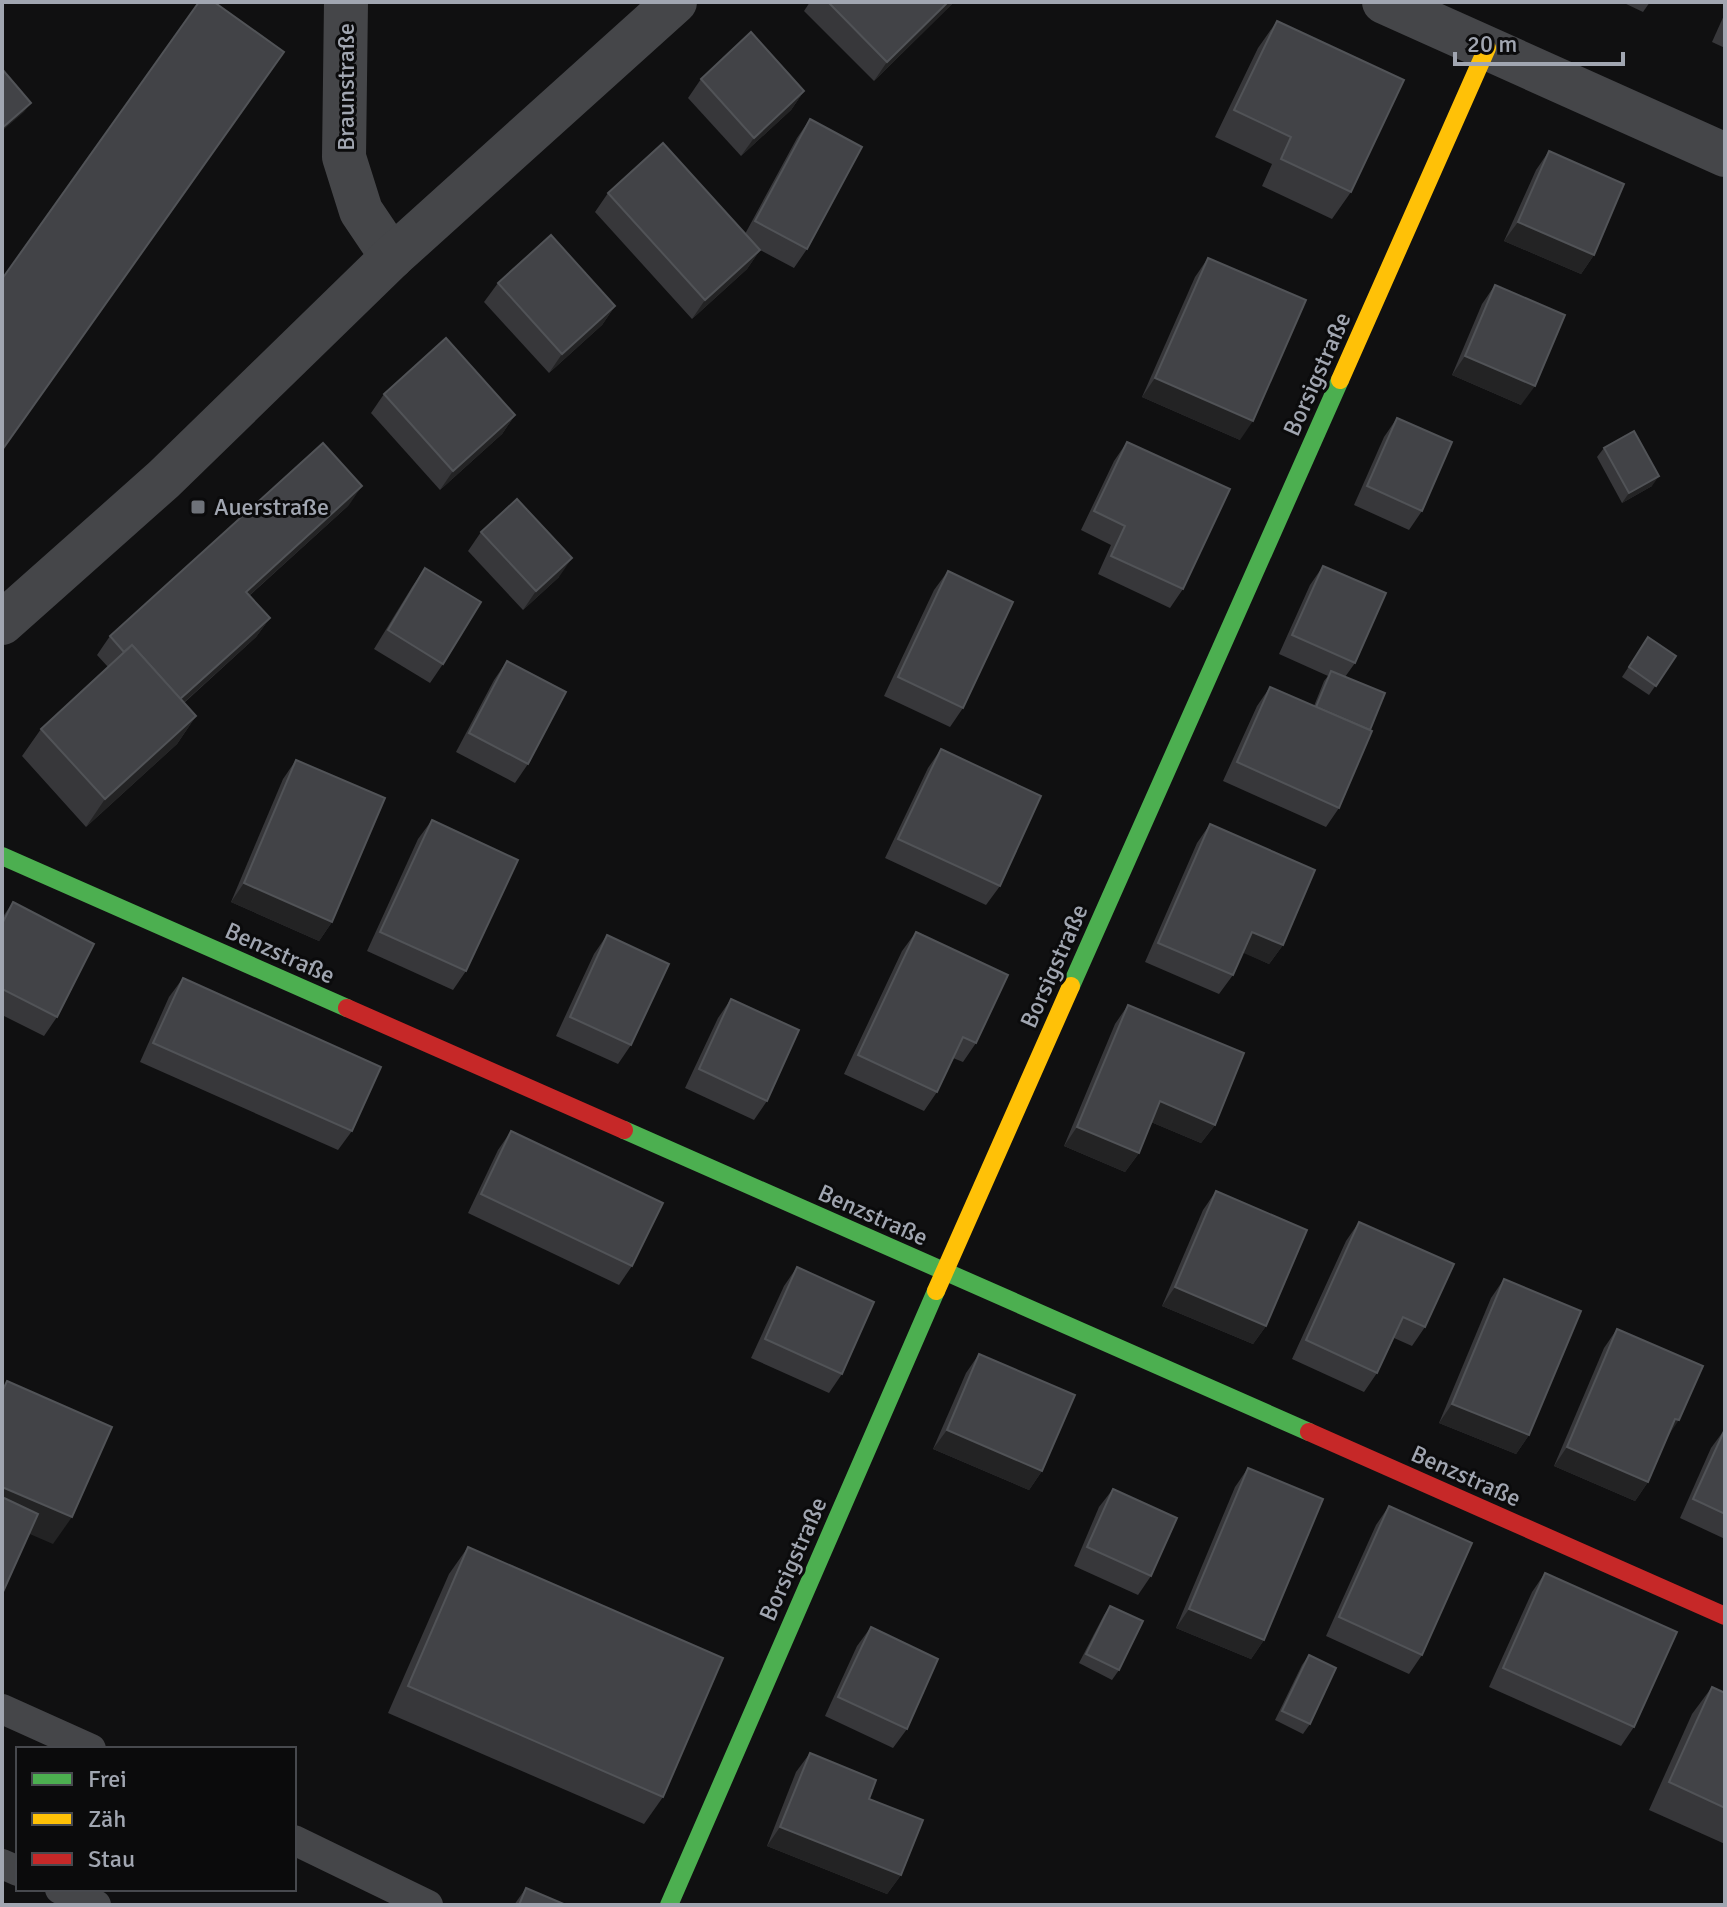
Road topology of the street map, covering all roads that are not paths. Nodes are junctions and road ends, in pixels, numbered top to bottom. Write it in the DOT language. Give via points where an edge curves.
graph roads {
  1 [pos="346,2"];
  2 [pos="675,2"];
  3 [pos="1384,2"];
  4 [pos="1487,48"];
  5 [pos="1725,155"];
  6 [pos="392,257"];
  7 [pos="2,623"];
  8 [pos="2,856"];
  9 [pos="944,1273"];
  10 [pos="1725,1616"];
  11 [pos="2,1709"];
  12 [pos="87,1747"];
  13 [pos="296,1841"];
  14 [pos="64,1891"];
  15 [pos="96,1905"];
  16 [pos="428,1905"];
  17 [pos="669,1905"];
  1 -- 6 [label="street, Braunstraße" via="344,157 361,211"];
  2 -- 6 [label="street"];
  3 -- 4 [label="street"];
  4 -- 5 [label="street"];
  4 -- 9 [label="street, Borsigstraße"];
  6 -- 7 [label="street" via="164,479"];
  8 -- 9 [label="street, Benzstraße"];
  9 -- 10 [label="street, Benzstraße"];
  9 -- 17 [label="street, Borsigstraße"];
  11 -- 12 [label="lane"];
  13 -- 16 [label="lane"];
  14 -- 15 [label="lane"];
}
